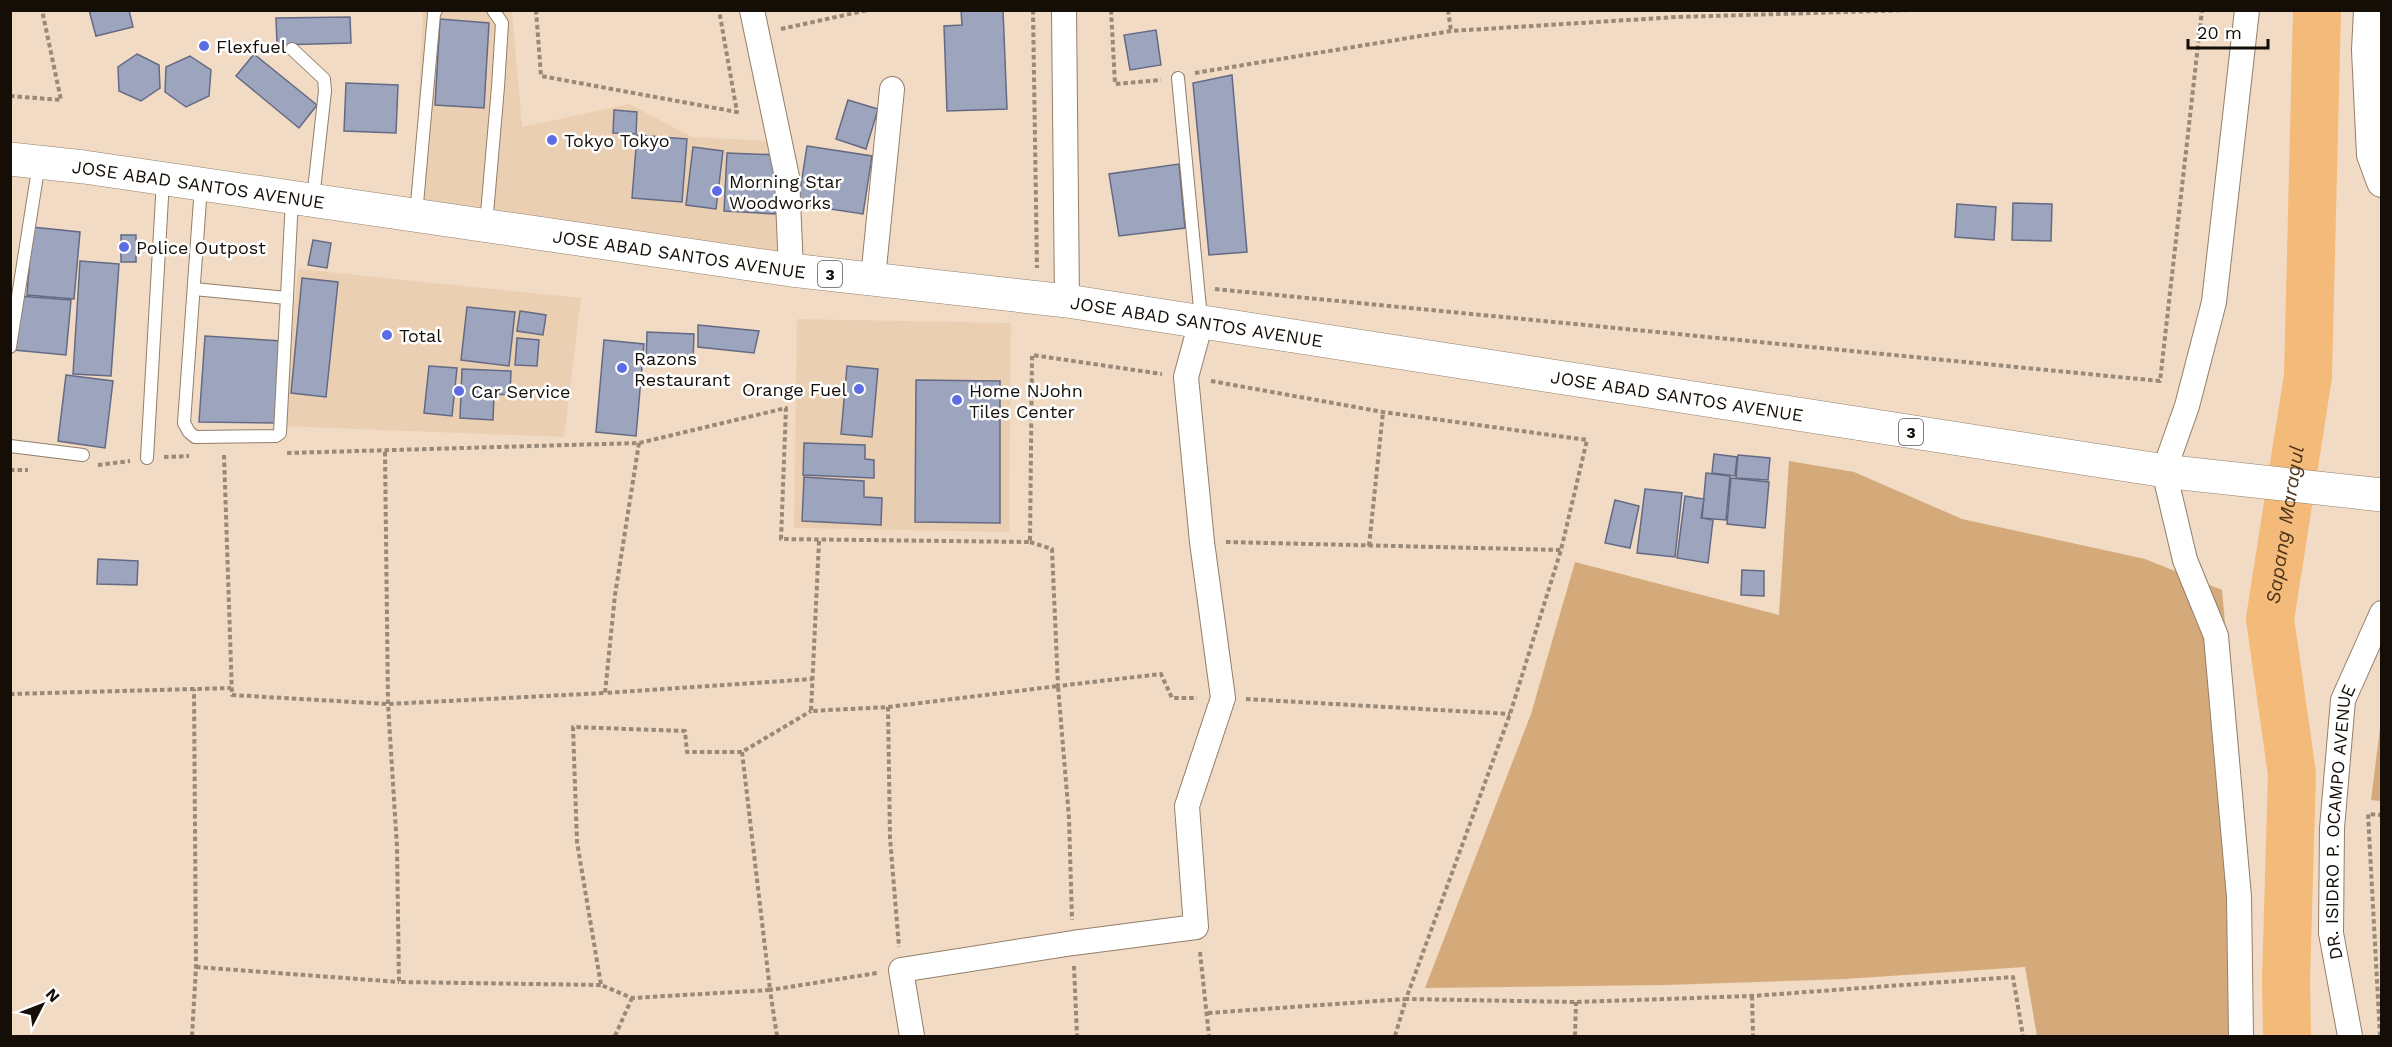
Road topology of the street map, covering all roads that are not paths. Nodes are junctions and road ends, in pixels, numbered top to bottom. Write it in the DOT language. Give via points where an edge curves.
graph roads {
  1 [pos="436,10"];
  2 [pos="493,10"];
  3 [pos="752,10"];
  4 [pos="1064,10"];
  5 [pos="2247,10"];
  6 [pos="2369,10"];
  7 [pos="292,49"];
  8 [pos="1178,78"];
  9 [pos="892,89"];
  10 [pos="25,160"];
  11 [pos="163,179"];
  12 [pos="2382,182"];
  13 [pos="201,184"];
  14 [pos="303,199"];
  15 [pos="416,216"];
  16 [pos="486,226"];
  17 [pos="791,270"];
  18 [pos="873,278"];
  19 [pos="1067,288"];
  20 [pos="194,289"];
  21 [pos="287,298"];
  22 [pos="1201,322"];
  23 [pos="10,346"];
  24 [pos="10,446"];
  25 [pos="83,455"];
  26 [pos="147,458"];
  27 [pos="2168,472"];
  28 [pos="2382,495"];
  29 [pos="2382,613"];
  30 [pos="912,1036"];
  31 [pos="2241,1036"];
  32 [pos="2350,1036"];
  1 -- 15 [label="lane"];
  2 -- 16 [label="lane" via="502,23"];
  3 -- 17 [label="street" via="787,177"];
  4 -- 19 [label="street"];
  5 -- 27 [label="street" via="2214,302"];
  6 -- 12 [label="street" via="2372,155"];
  7 -- 14 [label="lane" via="324,79 325,91"];
  8 -- 22 [label="lane"];
  9 -- 18 [label="street"];
  10 -- 11 [label="highway, JOSE ABAD SANTOS AVENUE / 3"];
  10 -- 23 [label="lane"];
  11 -- 13 [label="highway, JOSE ABAD SANTOS AVENUE / 3"];
  11 -- 26 [label="lane"];
  13 -- 14 [label="highway, JOSE ABAD SANTOS AVENUE / 3"];
  13 -- 20 [label="lane"];
  14 -- 15 [label="highway, JOSE ABAD SANTOS AVENUE / 3"];
  14 -- 21 [label="lane"];
  15 -- 16 [label="highway, JOSE ABAD SANTOS AVENUE / 3"];
  16 -- 17 [label="highway, JOSE ABAD SANTOS AVENUE / 3"];
  17 -- 18 [label="highway, JOSE ABAD SANTOS AVENUE / 3"];
  18 -- 19 [label="highway, JOSE ABAD SANTOS AVENUE / 3"];
  19 -- 22 [label="highway, JOSE ABAD SANTOS AVENUE / 3"];
  20 -- 21 [label="lane"];
  20 -- 21 [label="lane" via="184,423 195,436 280,433"];
  22 -- 27 [label="highway, JOSE ABAD SANTOS AVENUE / 3"];
  22 -- 30 [label="street" via="1186,377 1223,698 1187,806 1196,927 901,970"];
  24 -- 25 [label="lane"];
  27 -- 28 [label="highway, JOSE ABAD SANTOS AVENUE / 3"];
  27 -- 31 [label="street" via="2185,560 2216,636 2239,897"];
  29 -- 32 [label="street, DR. ISIDRO P. OCAMPO AVENUE" via="2343,700 2332,828 2331,933"];
}
